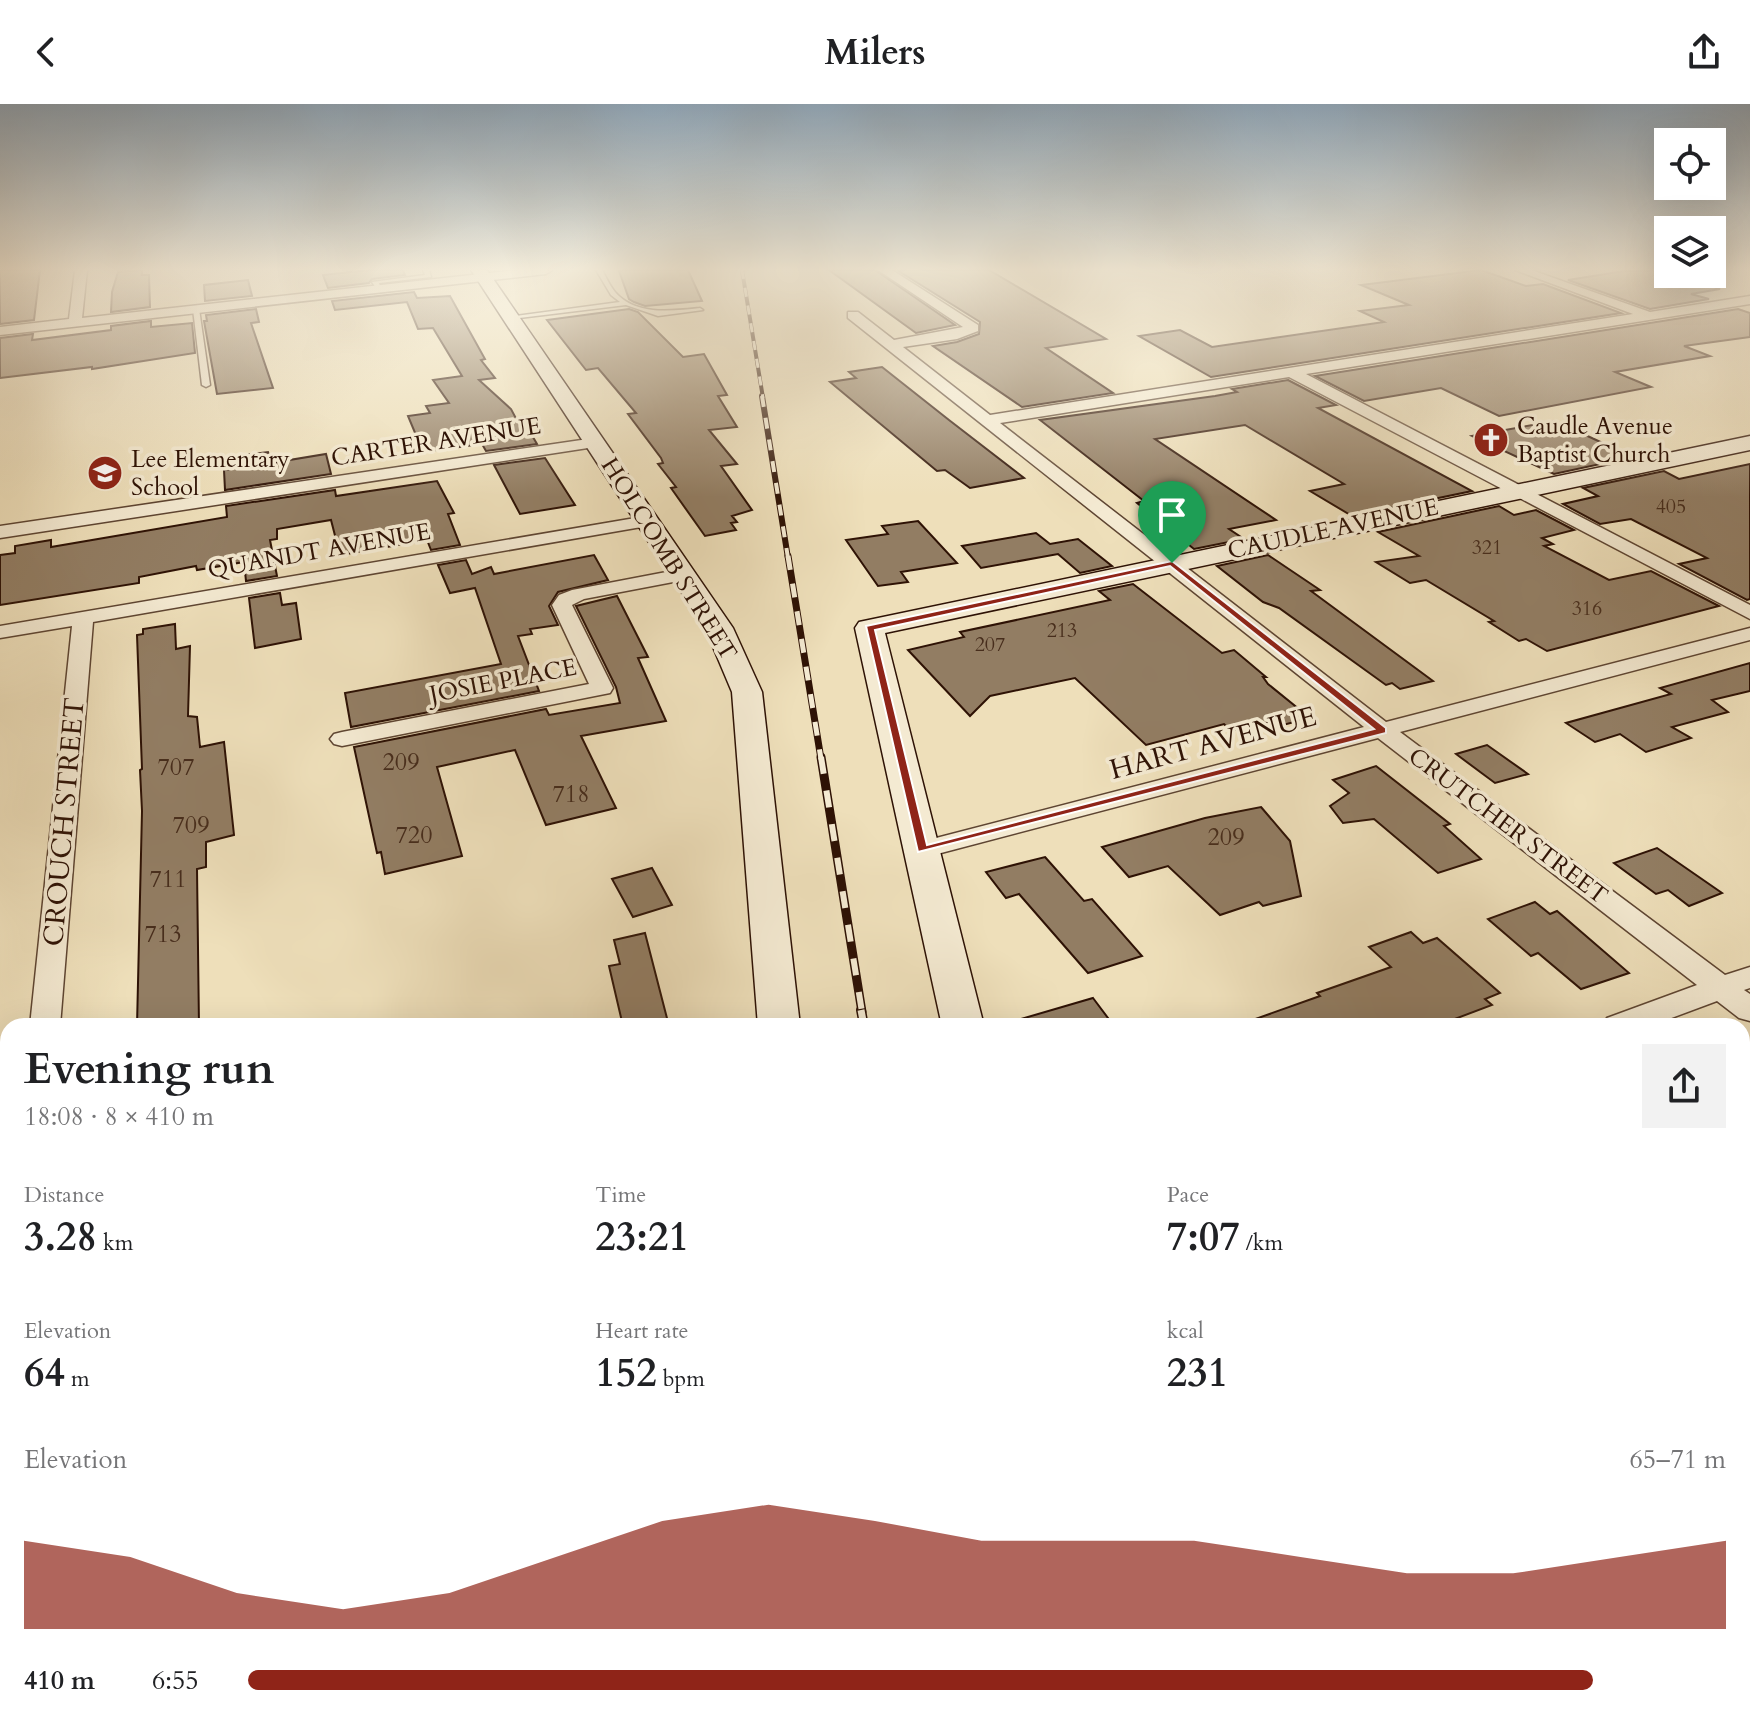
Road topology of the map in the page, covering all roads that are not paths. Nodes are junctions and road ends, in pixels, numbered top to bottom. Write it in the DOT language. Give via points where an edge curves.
graph roads {
  1 [pos="201,346"];
  2 [pos="530,346"];
  3 [pos="891,346"];
  4 [pos="1455,346"];
  5 [pos="1290,372"];
  6 [pos="206,385"];
  7 [pos="988,420"];
  8 [pos="595,443"];
  9 [pos="1750,443"];
  10 [pos="1518,491"];
  11 [pos="647,521"];
  12 [pos="0,532"];
  13 [pos="1172,563"];
  14 [pos="682,575"];
  15 [pos="1750,613"];
  16 [pos="83,617"];
  17 [pos="0,632"];
  18 [pos="1750,634"];
  19 [pos="1382,730"];
  20 [pos="342,739"];
  21 [pos="922,850"];
  22 [pos="1750,977"];
  23 [pos="1721,988"];
  24 [pos="1750,1010"];
  25 [pos="46,1018"];
  26 [pos="778,1018"];
  27 [pos="961,1018"];
  28 [pos="1640,1018"];
  1 -- 6 [label="lane"];
  2 -- 8 [label="street, HOLCOMB STREET"];
  3 -- 7 [label="street, CRUTCHER STREET"];
  4 -- 5 [label="street"];
  5 -- 7 [label="street"];
  5 -- 10 [label="street"];
  7 -- 13 [label="street, CRUTCHER STREET"];
  8 -- 11 [label="street, HOLCOMB STREET"];
  8 -- 12 [label="street, CARTER AVENUE"];
  9 -- 10 [label="street, CAUDLE AVENUE"];
  10 -- 13 [label="street, CAUDLE AVENUE"];
  10 -- 15 [label="street"];
  11 -- 14 [label="street, HOLCOMB STREET"];
  11 -- 16 [label="street, QUANDT AVENUE"];
  13 -- 19 [label="street, CRUTCHER STREET"];
  13 -- 21 [label="street, CAUDLE AVENUE" via="869,628"];
  14 -- 20 [label="street, JOSIE PLACE" via="566,599 562,605 602,688"];
  14 -- 26 [label="street, HOLCOMB STREET" via="719,628 747,692"];
  16 -- 17 [label="street, QUANDT AVENUE"];
  16 -- 25 [label="street, CROUCH STREET"];
  18 -- 19 [label="street, HART AVENUE"];
  19 -- 21 [label="street, HART AVENUE"];
  19 -- 23 [label="street, CRUTCHER STREET"];
  21 -- 27 [label="street"];
  22 -- 23 [label="street"];
  23 -- 24 [label="street, CRUTCHER STREET"];
  23 -- 28 [label="street"];
}
